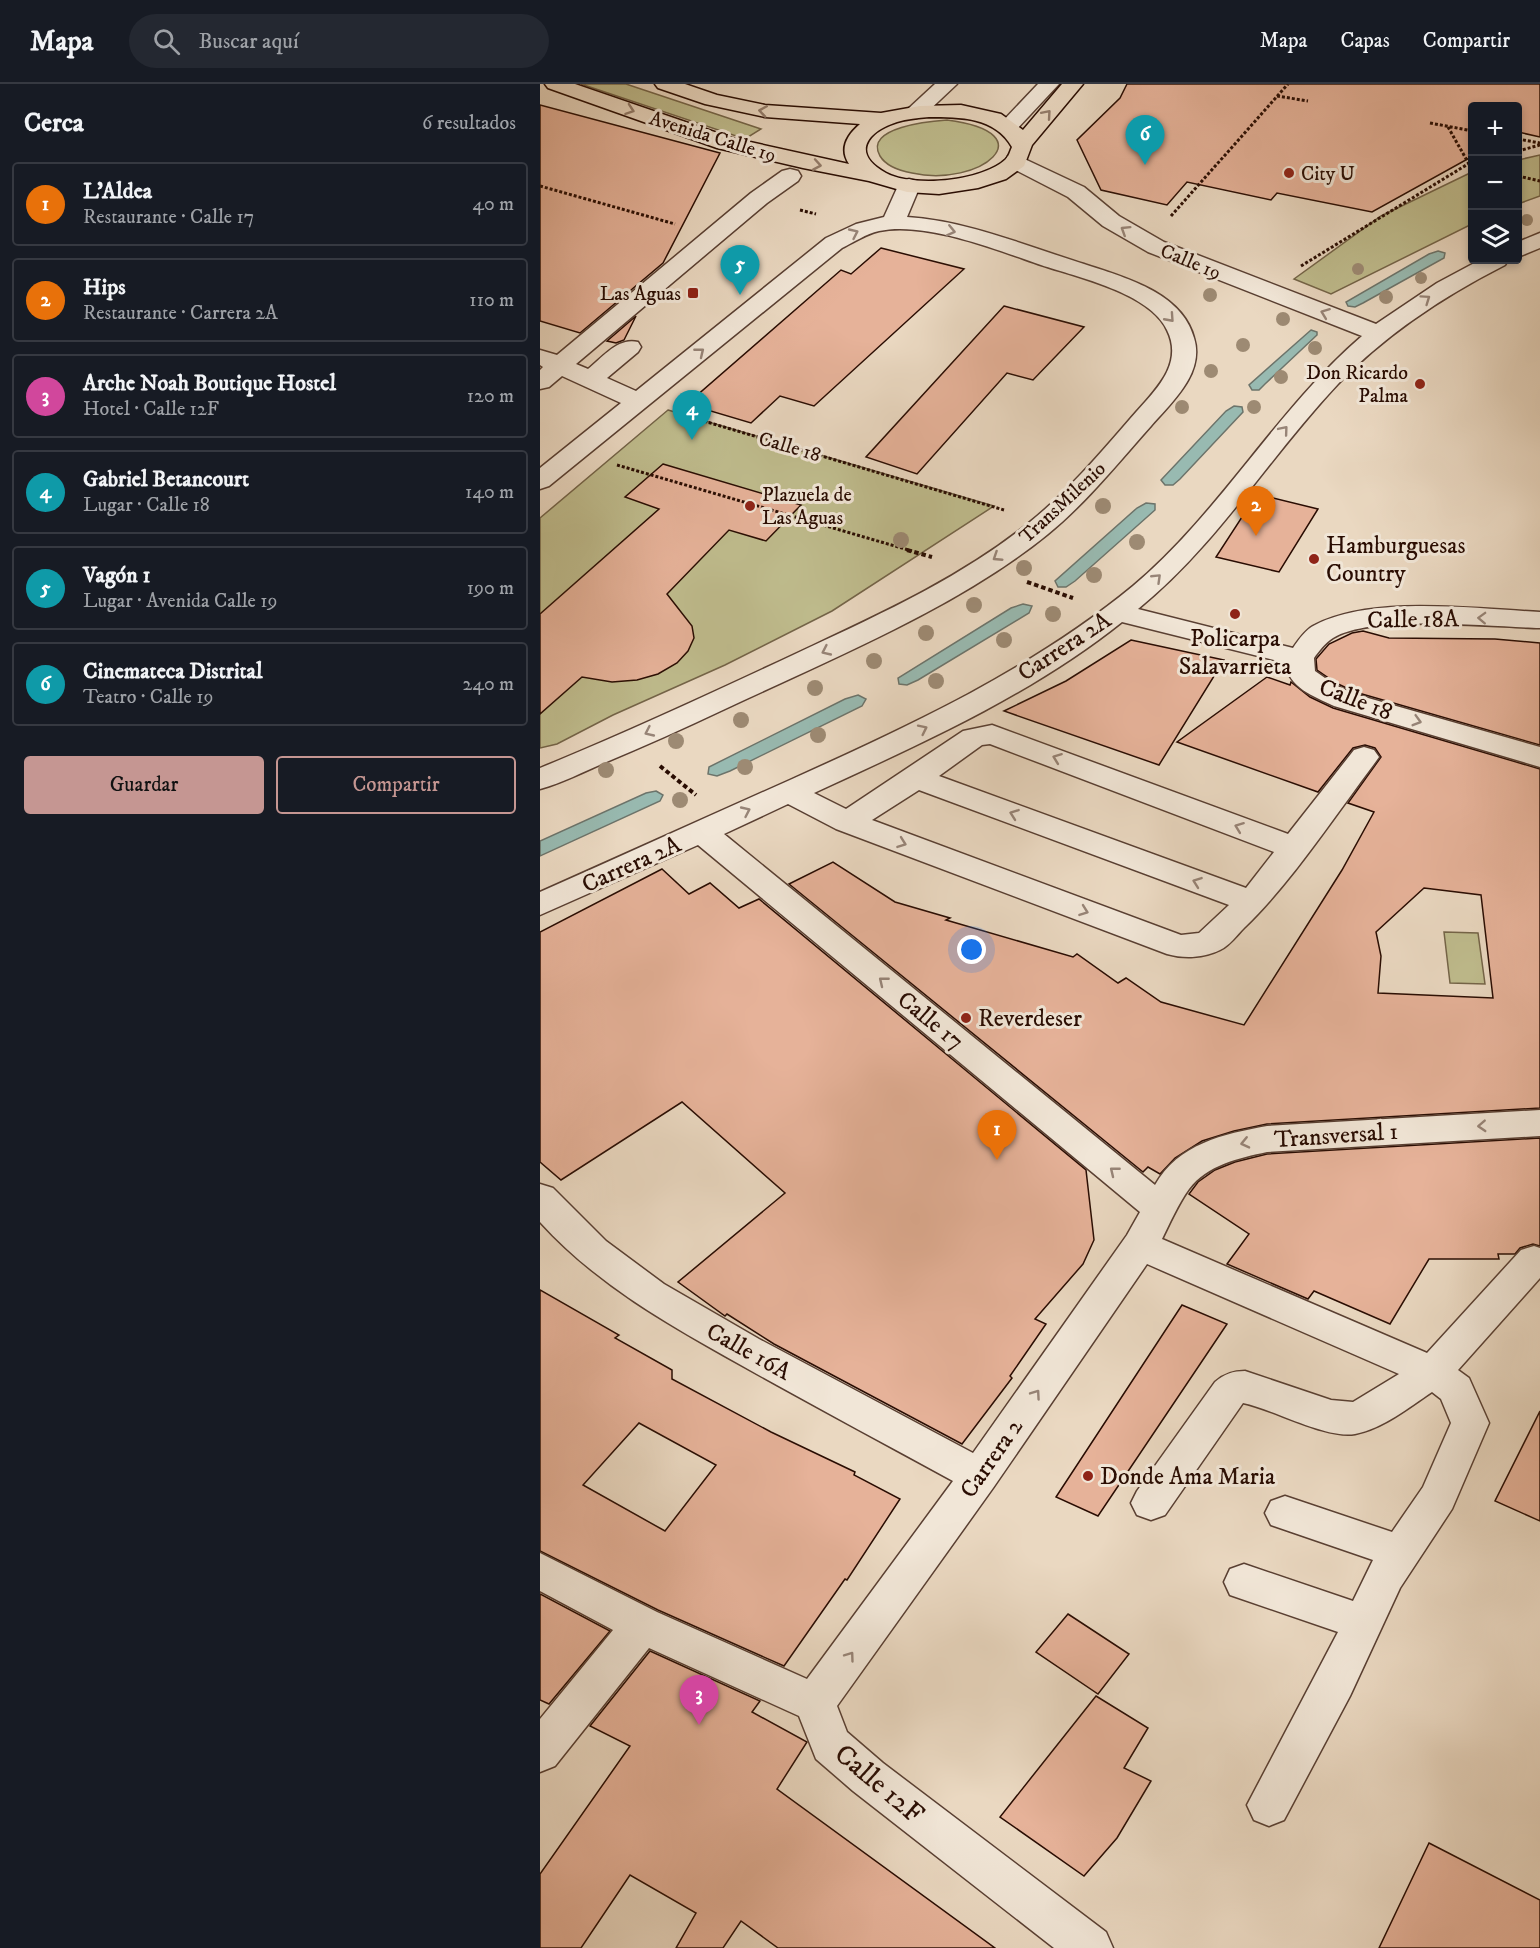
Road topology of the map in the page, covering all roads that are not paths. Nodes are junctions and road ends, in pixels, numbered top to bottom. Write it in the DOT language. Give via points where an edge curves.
graph roads {
  1 [pos="555,84"];
  2 [pos="666,84"];
  3 [pos="934,84"];
  4 [pos="947,84"];
  5 [pos="1049,84"];
  6 [pos="1073,84"];
  7 [pos="900,115"];
  8 [pos="1008,127"];
  9 [pos="1019,153"];
  10 [pos="874,175"];
  11 [pos="790,176"];
  12 [pos="909,186"];
  13 [pos="893,223"];
  14 [pos="1540,240"];
  15 [pos="1522,248"];
  16 [pos="1174,255"];
  17 [pos="1489,264"];
  18 [pos="1123,285"];
  19 [pos="1379,334"];
  20 [pos="629,347"];
  21 [pos="674,353"];
  22 [pos="550,361"];
  23 [pos="591,379"];
  24 [pos="540,382"];
  25 [pos="631,398"];
  26 [pos="540,464"];
  27 [pos="540,481"];
  28 [pos="1117,612"];
  29 [pos="1540,620"];
  30 [pos="1300,658"];
  31 [pos="597,756"];
  32 [pos="1364,757"];
  33 [pos="1540,757"];
  34 [pos="540,765"];
  35 [pos="916,778"];
  36 [pos="540,779"];
  37 [pos="788,792"];
  38 [pos="847,822"];
  39 [pos="715,826"];
  40 [pos="1294,848"];
  41 [pos="1252,902"];
  42 [pos="540,904"];
  43 [pos="1540,1123"];
  44 [pos="540,1198"];
  45 [pos="1160,1209"];
  46 [pos="1140,1245"];
  47 [pos="1534,1260"];
  48 [pos="1433,1372"];
  49 [pos="979,1476"];
  50 [pos="1151,1503"];
  51 [pos="1285,1513"];
  52 [pos="1400,1552"];
  53 [pos="540,1571"];
  54 [pos="1244,1582"];
  55 [pos="1362,1622"];
  56 [pos="642,1625"];
  57 [pos="815,1703"];
  58 [pos="540,1752"];
  59 [pos="1269,1805"];
  60 [pos="1090,1948"];
  1 -- 10 [label="main road, Avenida Calle 19, one-way" via="725,143"];
  7 -- 2 [label="main road, Avenida Calle 19, one-way" via="765,111 712,100"];
  3 -- 7 [label="main road"];
  4 -- 7 [label="street"];
  5 -- 8 [label="street"];
  9 -- 6 [label="main road, Avenida Calle 19, one-way"];
  7 -- 8 [label="main road, Avenida Calle 19" via="942,110 967,112"];
  7 -- 10 [label="main road" via="864,132 855,145 856,158"];
  8 -- 9 [label="main road" via="1014,132"];
  9 -- 12 [label="main road, Avenida Calle 19" via="996,177 974,184 948,188"];
  16 -- 9 [label="street, Calle 19, one-way" via="1111,221"];
  10 -- 12 [label="main road, Avenida Calle 19"];
  11 -- 22 [label="street"];
  12 -- 13 [label="street"];
  13 -- 18 [label="street, TransMilenio, one-way" via="976,236"];
  25 -- 13 [label="street, TransMilenio, one-way" via="834,243 864,228"];
  14 -- 15 [label="street"];
  16 -- 18 [label="street" via="1180,261 1181,275 1169,283 1136,288"];
  19 -- 16 [label="street, Calle 19, one-way"];
  19 -- 17 [label="street, Carrera 2A, one-way" via="1438,291"];
  18 -- 31 [label="street, TransMilenio, one-way" via="1155,303 1181,331 1185,348 1182,369 1101,466 1045,522 977,570 891,620"];
  28 -- 19 [label="street, Carrera 2A, one-way" via="1165,570 1312,397"];
  20 -- 23 [label="street"];
  21 -- 25 [label="street"];
  22 -- 23 [label="street"];
  22 -- 24 [label="street"];
  23 -- 25 [label="street"];
  25 -- 26 [label="street"];
  25 -- 27 [label="street, TransMilenio"];
  28 -- 30 [label="street, Calle 18"];
  37 -- 28 [label="street, Carrera 2A, one-way" via="921,730 999,688"];
  29 -- 30 [label="street, Calle 18A, one-way" via="1417,616 1353,620 1325,630"];
  30 -- 33 [label="street, Calle 18, one-way" via="1301,674 1344,700"];
  31 -- 34 [label="street, TransMilenio"];
  31 -- 36 [label="street, TransMilenio"];
  32 -- 40 [label="street"];
  35 -- 38 [label="street"];
  40 -- 35 [label="street, one-way" via="992,734 973,738"];
  41 -- 35 [label="street, one-way"];
  37 -- 38 [label="street"];
  39 -- 37 [label="street, Carrera 2A, one-way"];
  38 -- 41 [label="street, one-way" via="1178,946 1210,942"];
  39 -- 42 [label="street, Carrera 2A"];
  45 -- 39 [label="street, Calle 17, one-way"];
  40 -- 41 [label="street"];
  43 -- 45 [label="street, Transversal 1, one-way" via="1307,1136 1241,1144 1191,1165 1176,1180"];
  44 -- 49 [label="street, Calle 16A" via="590,1251 638,1286 713,1332"];
  45 -- 46 [label="street, Carrera 2"];
  46 -- 48 [label="street"];
  49 -- 46 [label="street, Carrera 2, one-way"];
  47 -- 48 [label="street"];
  48 -- 50 [label="street" via="1375,1410 1353,1418 1331,1416 1236,1387"];
  48 -- 52 [label="street" via="1456,1389 1470,1423 1438,1497"];
  57 -- 49 [label="street, Carrera 2, one-way"];
  51 -- 52 [label="street"];
  52 -- 55 [label="street"];
  53 -- 56 [label="street"];
  54 -- 55 [label="street"];
  55 -- 59 [label="street" via="1335,1682"];
  56 -- 57 [label="street"];
  56 -- 58 [label="street"];
  57 -- 60 [label="street, Calle 12F" via="831,1744 868,1778"];
}
